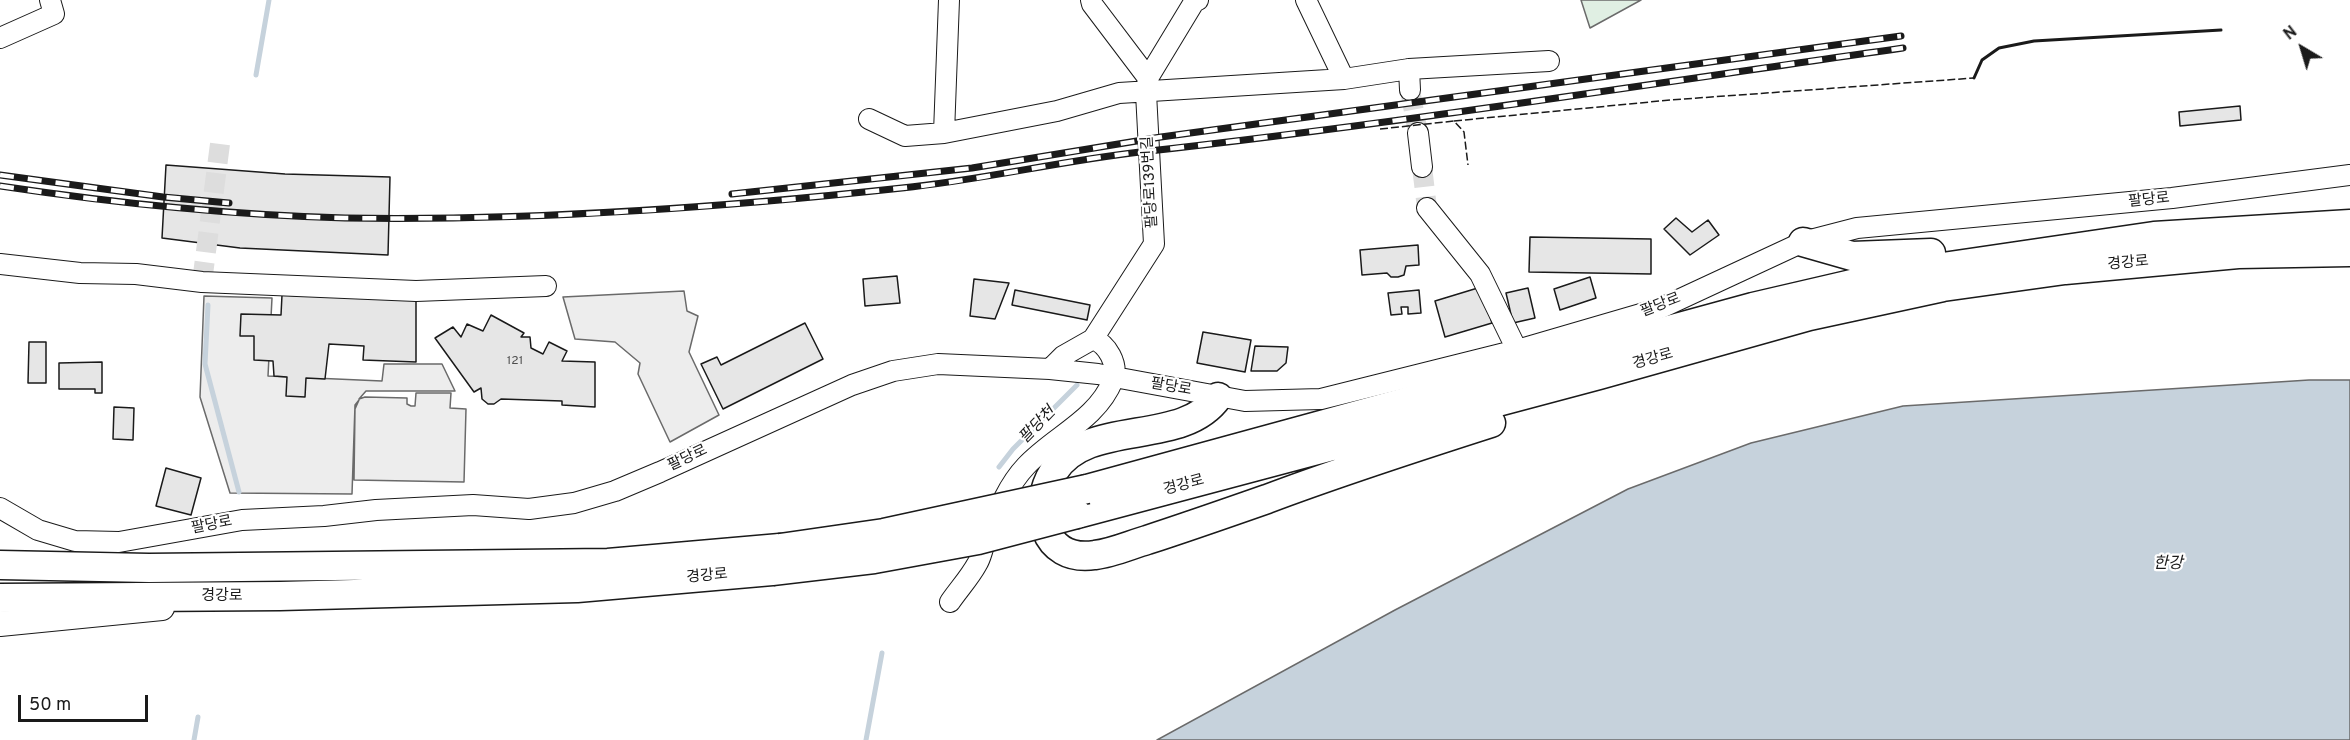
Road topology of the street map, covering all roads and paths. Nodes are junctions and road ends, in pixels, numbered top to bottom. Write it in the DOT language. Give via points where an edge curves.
graph roads {
  1 [pos="50,0"];
  2 [pos="949,0"];
  3 [pos="1091,0"];
  4 [pos="1197,0"];
  5 [pos="1306,0"];
  6 [pos="0,38"];
  7 [pos="1549,61"];
  8 [pos="1410,69"];
  9 [pos="1344,79"];
  10 [pos="1147,86"];
  11 [pos="1410,90"];
  12 [pos="869,119"];
  13 [pos="944,133"];
  14 [pos="1418,133"];
  15 [pos="1422,167"];
  16 [pos="2350,175"];
  17 [pos="1427,208"];
  18 [pos="2350,224"];
  19 [pos="1803,242"];
  20 [pos="2350,252"];
  21 [pos="2057,261"];
  22 [pos="0,264"];
  23 [pos="2350,268"];
  24 [pos="546,286"];
  25 [pos="1093,339"];
  26 [pos="1517,350"];
  27 [pos="1058,370"];
  28 [pos="1599,375"];
  29 [pos="1106,376"];
  30 [pos="1218,397"];
  31 [pos="1082,502"];
  32 [pos="0,508"];
  33 [pos="776,560"];
  34 [pos="0,565"];
  35 [pos="280,596"];
  36 [pos="0,598"];
  37 [pos="950,602"];
  38 [pos="0,624"];
  1 -- 6 [label="street" via="54,14"];
  2 -- 13 [label="street"];
  3 -- 10 [label="street"];
  4 -- 10 [label="street"];
  5 -- 9 [label="street"];
  7 -- 8 [label="street"];
  8 -- 9 [label="street"];
  8 -- 11 [label="street"];
  9 -- 10 [label="street"];
  10 -- 13 [label="street" via="1057,111"];
  10 -- 25 [label="street, 팔당로139번길" via="1154,244"];
  12 -- 13 [label="street" via="905,136"];
  14 -- 15 [label="street"];
  16 -- 19 [label="street, 팔당로" via="2172,198 1857,228"];
  17 -- 26 [label="street" via="1480,274"];
  18 -- 21 [label="highway, 경강로" via="2154,236"];
  19 -- 21 [label="highway" via="1852,256 1990,250"];
  19 -- 26 [label="street, 팔당로" via="1661,308"];
  20 -- 21 [label="highway, 경강로"];
  21 -- 23 [label="highway" via="2160,276"];
  21 -- 28 [label="highway, 경강로" via="1809,316"];
  21 -- 31 [label="highway, 경강로" via="1895,274 1753,307"];
  22 -- 24 [label="street" via="202,282 404,291"];
  25 -- 27 [label="street" via="1063,356"];
  25 -- 29 [label="street" via="1106,348 1111,358"];
  26 -- 30 [label="street, 팔당로" via="1321,399 1245,401"];
  27 -- 29 [label="street, 팔당로"];
  27 -- 32 [label="street, 팔당로" via="938,364 893,371 828,394 615,491 574,503 529,509 473,505 242,520 119,542 75,541 38,530"];
  28 -- 30 [label="highway" via="1527,411 1353,467 1202,523 1094,556 1073,555 1058,548 1041,512 1045,486 1056,468 1077,448 1189,420 1210,409"];
  28 -- 31 [label="highway, 경강로"];
  29 -- 30 [label="street, 팔당로"];
  29 -- 37 [label="street" via="1095,409 1042,450 1019,474 1000,507 978,563"];
  31 -- 33 [label="highway, 경강로, bridge" via="978,540 874,559"];
  33 -- 34 [label="highway, 경강로" via="149,568"];
  33 -- 35 [label="highway, 경강로" via="577,588"];
  35 -- 36 [label="highway, 경강로"];
  35 -- 38 [label="main road"];
}
